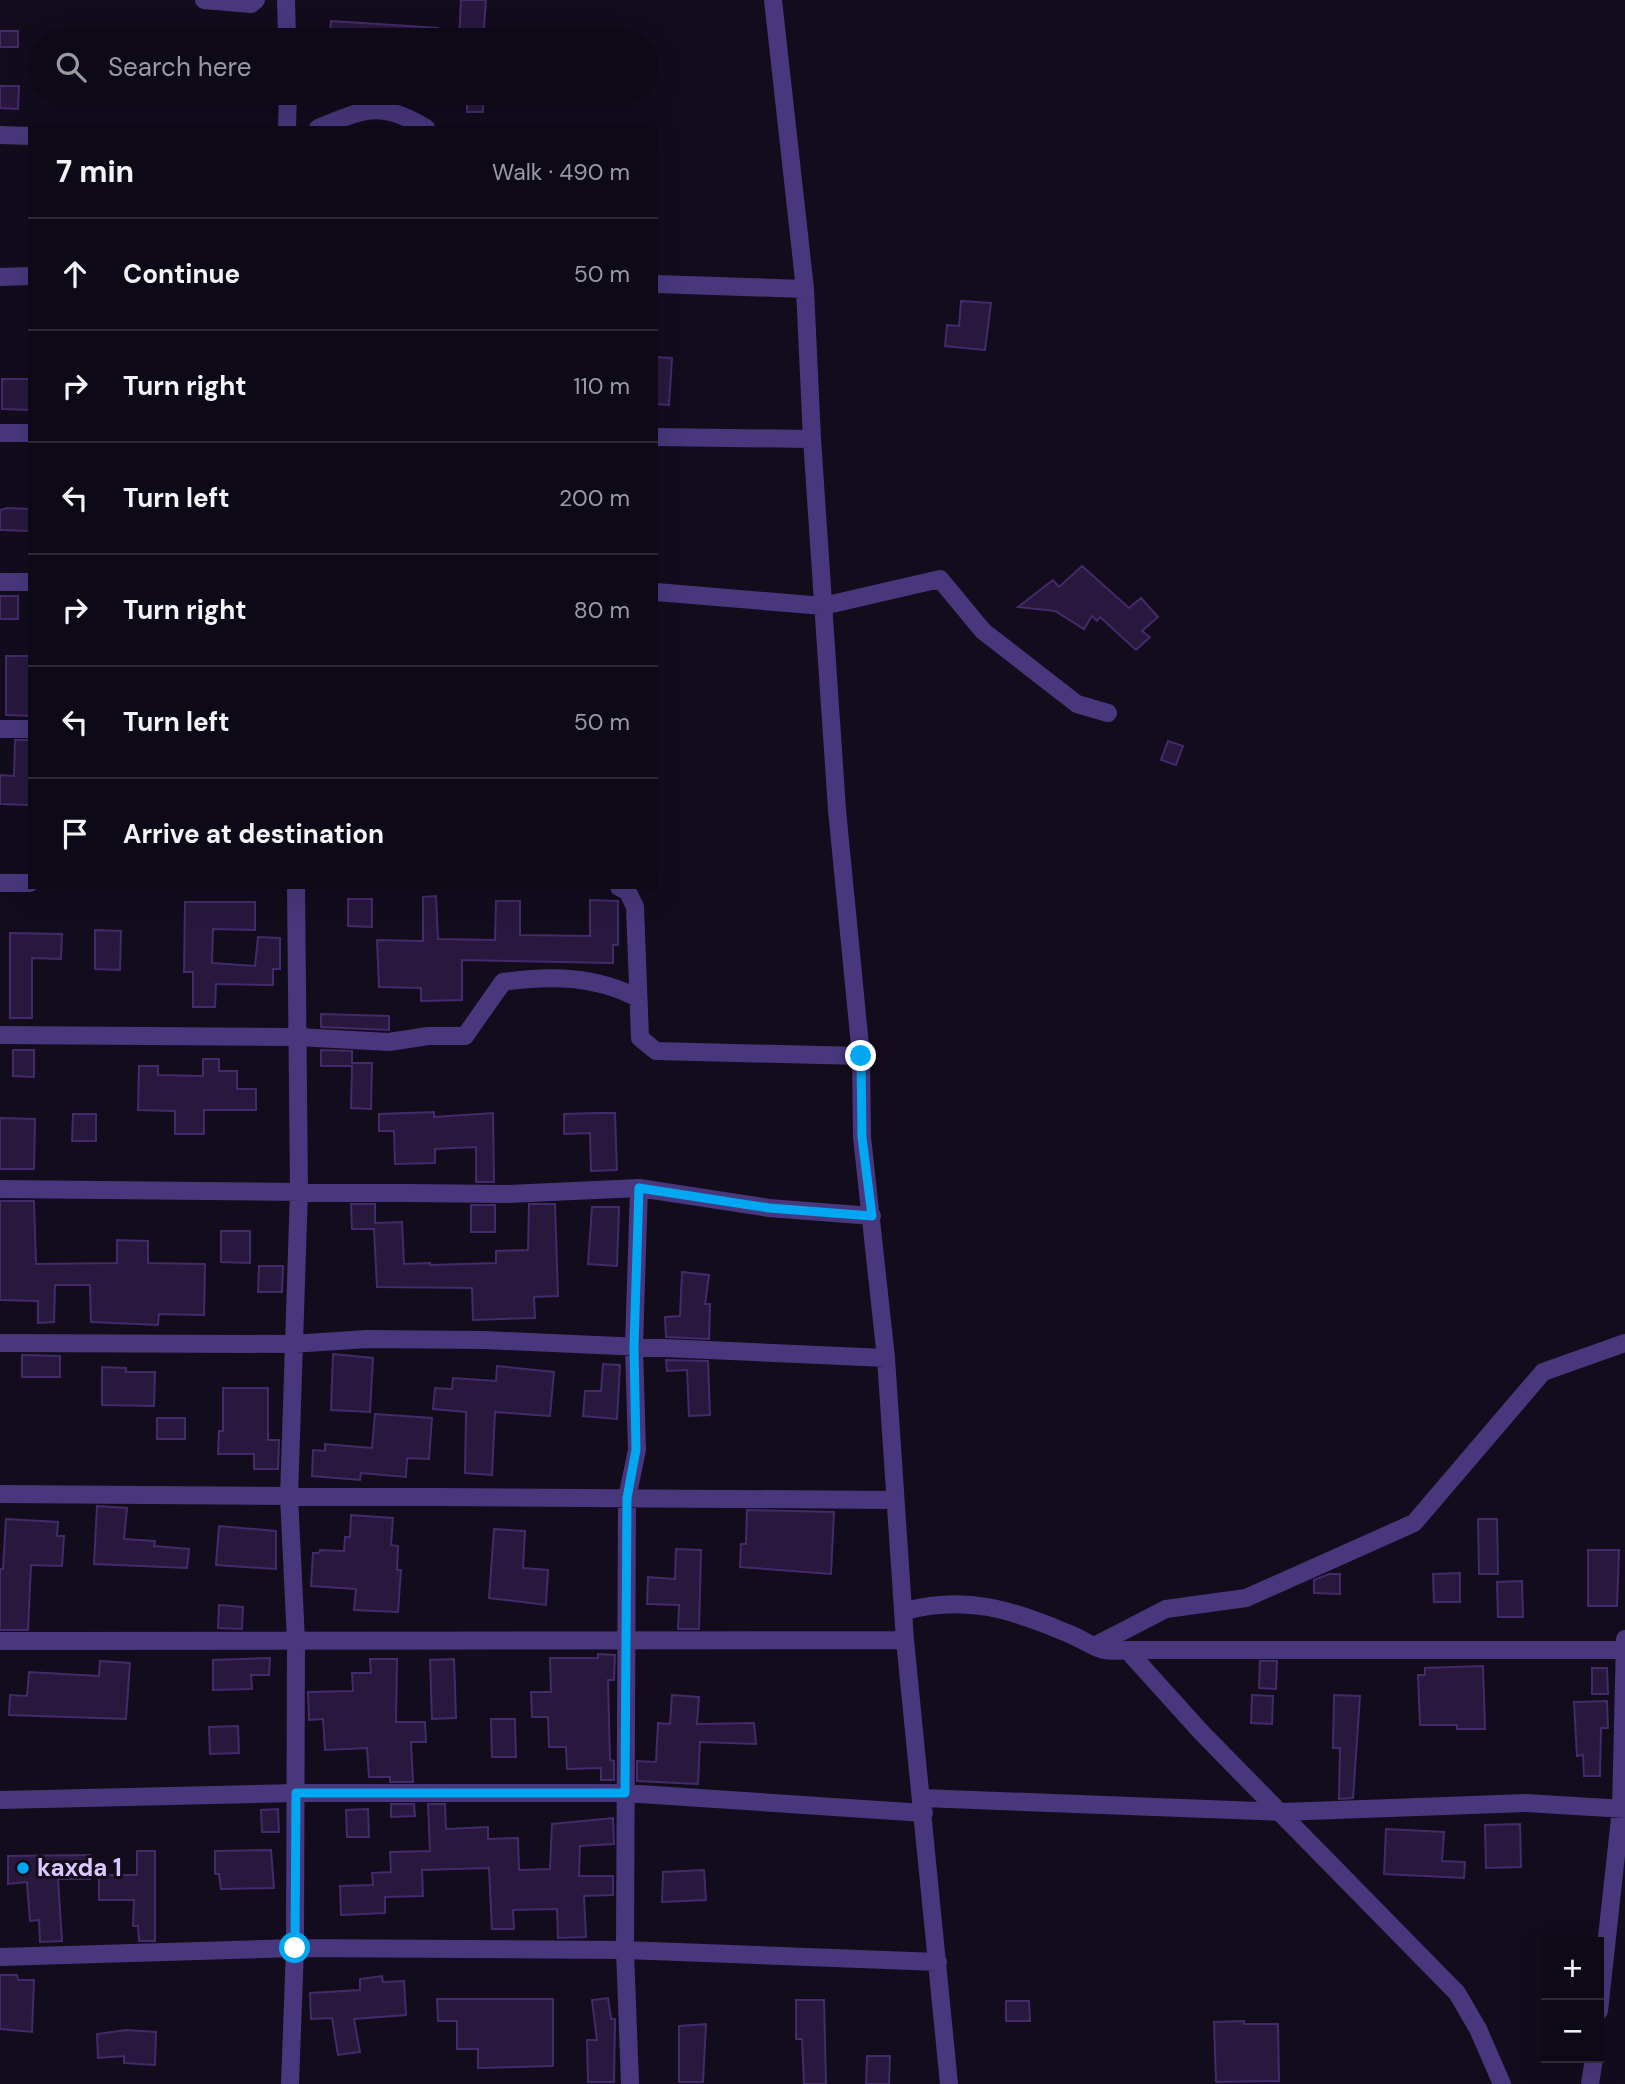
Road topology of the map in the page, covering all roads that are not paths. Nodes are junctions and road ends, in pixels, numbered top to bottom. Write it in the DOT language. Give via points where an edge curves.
graph roads {
  1 [pos="204,0"];
  2 [pos="256,0"];
  3 [pos="286,0"];
  4 [pos="774,0"];
  5 [pos="287,28"];
  6 [pos="288,105"];
  7 [pos="287,126"];
  8 [pos="323,126"];
  9 [pos="423,126"];
  10 [pos="0,135"];
  11 [pos="28,136"];
  12 [pos="0,276"];
  13 [pos="28,276"];
  14 [pos="658,284"];
  15 [pos="805,289"];
  16 [pos="0,433"];
  17 [pos="28,433"];
  18 [pos="658,438"];
  19 [pos="812,439"];
  20 [pos="0,582"];
  21 [pos="28,582"];
  22 [pos="658,592"];
  23 [pos="823,606"];
  24 [pos="1108,713"];
  25 [pos="0,729"];
  26 [pos="28,729"];
  27 [pos="0,883"];
  28 [pos="28,883"];
  29 [pos="296,889"];
  30 [pos="623,889"];
  31 [pos="638,998"];
  32 [pos="0,1035"];
  33 [pos="298,1037"];
  34 [pos="861,1056"];
  35 [pos="639,1188"];
  36 [pos="0,1189"];
  37 [pos="299,1191"];
  38 [pos="872,1216"];
  39 [pos="0,1343"];
  40 [pos="1625,1343"];
  41 [pos="292,1344"];
  42 [pos="634,1346"];
  43 [pos="886,1358"];
  44 [pos="0,1494"];
  45 [pos="289,1496"];
  46 [pos="627,1498"];
  47 [pos="893,1500"];
  48 [pos="905,1611"];
  49 [pos="628,1640"];
  50 [pos="905,1640"];
  51 [pos="0,1641"];
  52 [pos="296,1641"];
  53 [pos="1624,1644"];
  54 [pos="1094,1646"];
  55 [pos="1127,1650"];
  56 [pos="296,1793"];
  57 [pos="625,1793"];
  58 [pos="0,1800"];
  59 [pos="924,1805"];
  60 [pos="1623,1810"];
  61 [pos="1282,1812"];
  62 [pos="295,1948"];
  63 [pos="625,1950"];
  64 [pos="0,1957"];
  65 [pos="938,1962"];
  66 [pos="1600,2000"];
  67 [pos="1593,2063"];
  68 [pos="290,2084"];
  69 [pos="630,2084"];
  70 [pos="949,2084"];
  71 [pos="1502,2084"];
  72 [pos="1591,2084"];
  1 -- 2 [label="street" via="251,4"];
  3 -- 5 [label="street"];
  4 -- 15 [label="street"];
  6 -- 7 [label="street"];
  8 -- 9 [label="street" via="366,108 402,113"];
  10 -- 11 [label="street"];
  12 -- 13 [label="street"];
  14 -- 15 [label="street"];
  15 -- 19 [label="street"];
  16 -- 17 [label="street"];
  18 -- 19 [label="street"];
  19 -- 23 [label="street"];
  20 -- 21 [label="street"];
  22 -- 23 [label="street"];
  23 -- 24 [label="street" via="940,579 983,631 1077,704"];
  23 -- 34 [label="street"];
  25 -- 26 [label="street"];
  27 -- 28 [label="street"];
  29 -- 33 [label="street"];
  30 -- 31 [label="street" via="635,907"];
  31 -- 33 [label="street" via="612,984 540,977 503,982 465,1036 389,1042"];
  31 -- 34 [label="street" via="640,1038 656,1051"];
  32 -- 33 [label="street"];
  33 -- 37 [label="street"];
  34 -- 38 [label="street" via="862,1137"];
  35 -- 37 [label="street" via="507,1194"];
  35 -- 38 [label="street" via="769,1208"];
  35 -- 42 [label="street"];
  36 -- 37 [label="street"];
  37 -- 41 [label="street"];
  38 -- 43 [label="street"];
  39 -- 41 [label="street"];
  40 -- 54 [label="street" via="1543,1372 1414,1523 1246,1598 1166,1609"];
  41 -- 42 [label="street" via="367,1339"];
  41 -- 45 [label="street"];
  42 -- 43 [label="street"];
  42 -- 46 [label="street" via="636,1450"];
  43 -- 47 [label="street"];
  44 -- 45 [label="street"];
  45 -- 46 [label="street"];
  45 -- 52 [label="street"];
  46 -- 47 [label="street"];
  46 -- 49 [label="street"];
  47 -- 48 [label="street"];
  48 -- 50 [label="street"];
  48 -- 54 [label="street" via="932,1604 1016,1611"];
  49 -- 50 [label="street"];
  49 -- 52 [label="street"];
  49 -- 57 [label="street"];
  50 -- 59 [label="street"];
  51 -- 52 [label="street"];
  52 -- 56 [label="street"];
  53 -- 55 [label="street"];
  53 -- 60 [label="street"];
  54 -- 55 [label="street" via="1106,1652"];
  55 -- 61 [label="street"];
  56 -- 57 [label="street"];
  56 -- 58 [label="street"];
  56 -- 62 [label="street"];
  57 -- 59 [label="street"];
  57 -- 63 [label="street"];
  59 -- 61 [label="street"];
  59 -- 65 [label="street"];
  60 -- 61 [label="street" via="1526,1803"];
  60 -- 66 [label="street"];
  61 -- 71 [label="street" via="1457,1993"];
  62 -- 63 [label="street"];
  62 -- 64 [label="street"];
  62 -- 68 [label="street"];
  63 -- 65 [label="street"];
  63 -- 69 [label="street"];
  65 -- 70 [label="street"];
  67 -- 72 [label="street"];
}
